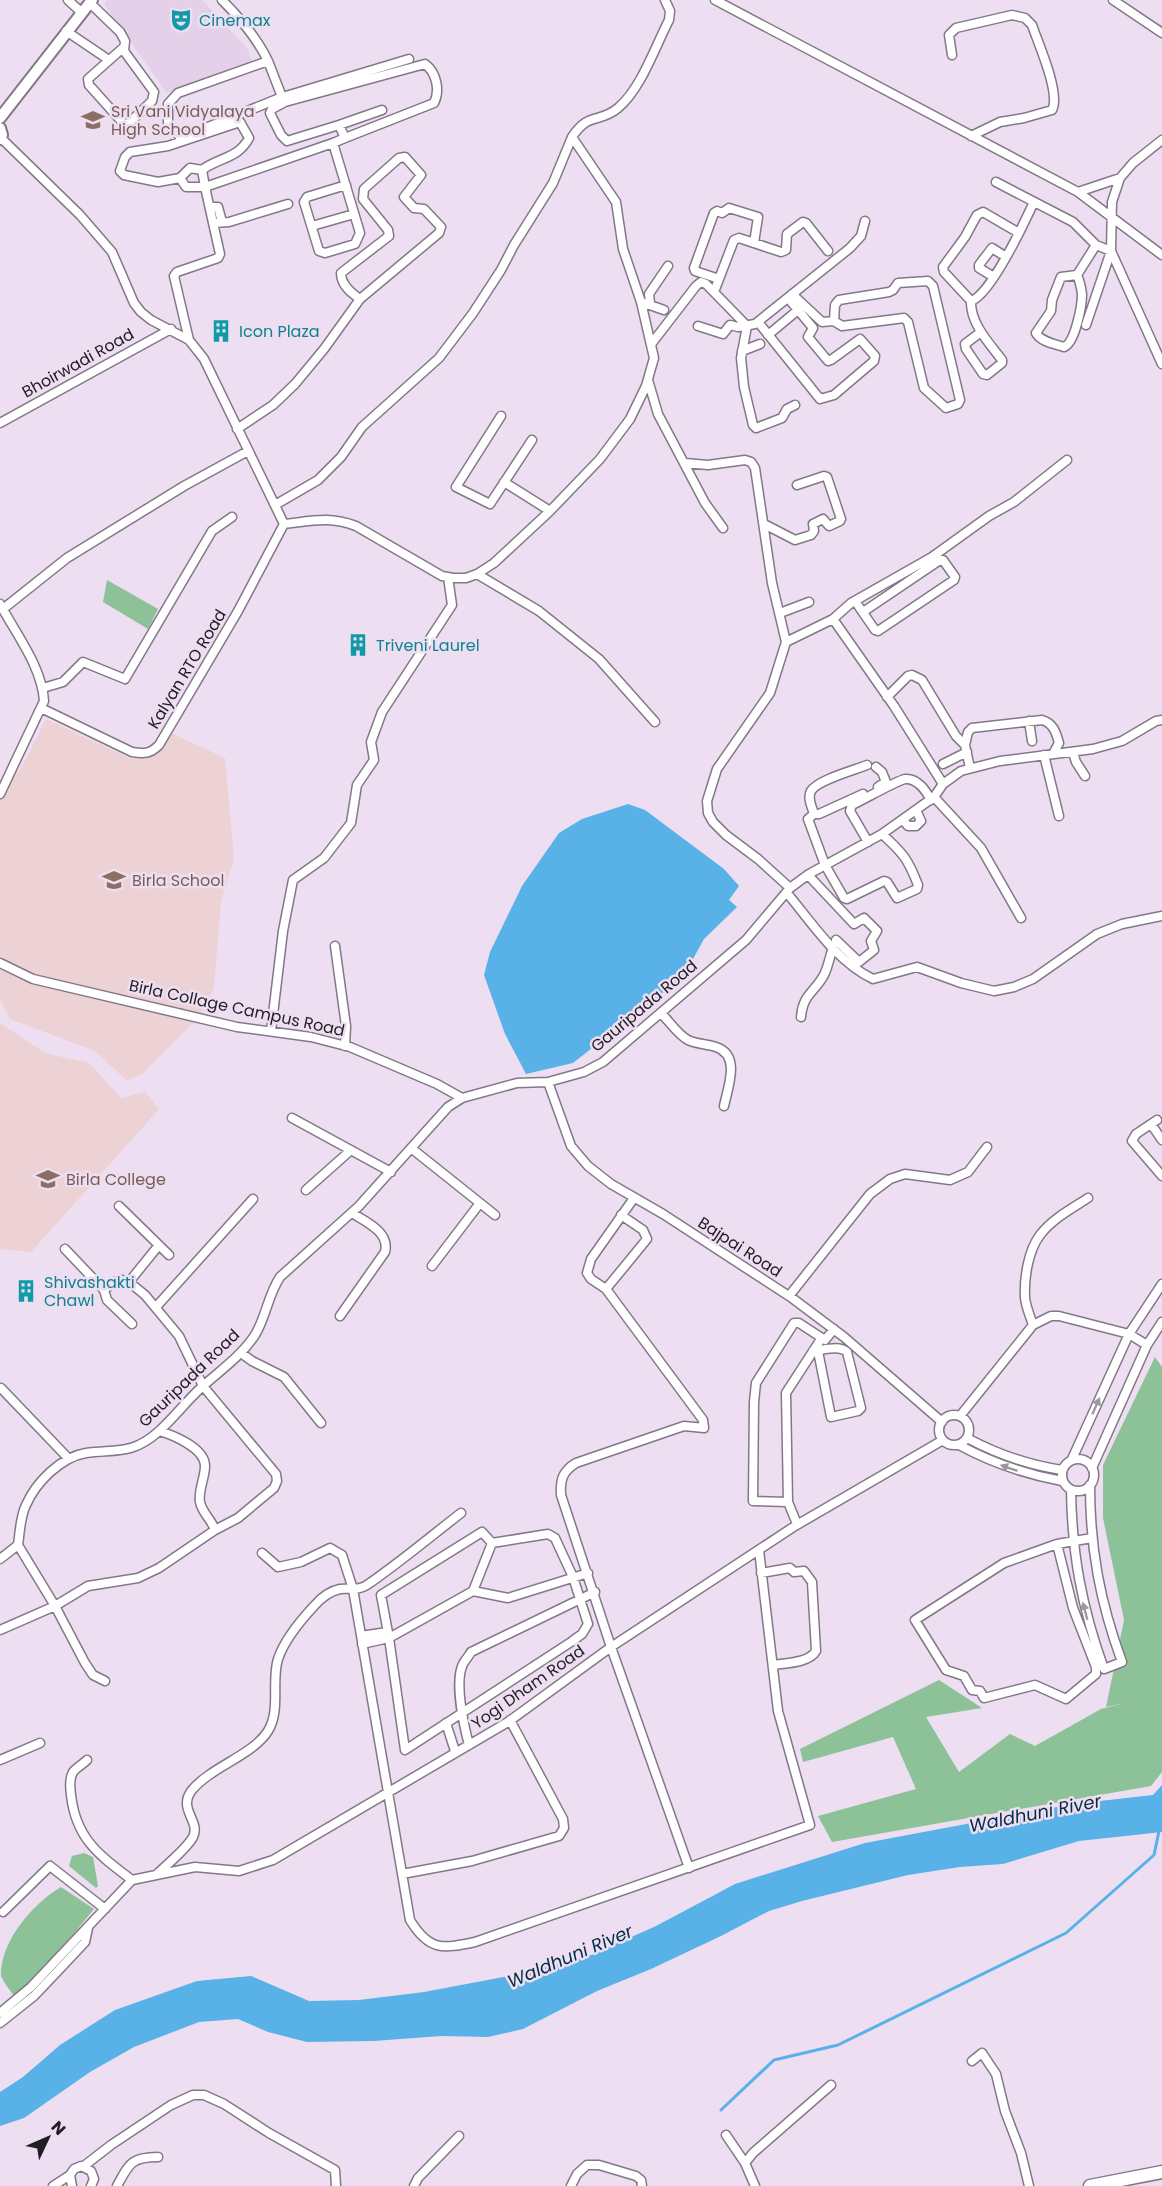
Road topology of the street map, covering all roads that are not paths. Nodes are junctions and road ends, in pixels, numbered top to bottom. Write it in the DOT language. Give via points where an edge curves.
graph roads {
  1 [pos="68,0"];
  2 [pos="222,0"];
  3 [pos="665,0"];
  4 [pos="715,0"];
  5 [pos="1113,0"];
  6 [pos="91,1"];
  7 [pos="81,12"];
  8 [pos="66,31"];
  9 [pos="1162,33"];
  10 [pos="124,47"];
  11 [pos="952,55"];
  12 [pos="409,59"];
  13 [pos="109,60"];
  14 [pos="268,61"];
  15 [pos="282,97"];
  16 [pos="382,110"];
  17 [pos="0,118"];
  18 [pos="339,125"];
  19 [pos="0,128"];
  20 [pos="971,136"];
  21 [pos="300,137"];
  22 [pos="572,137"];
  23 [pos="0,138"];
  24 [pos="345,138"];
  25 [pos="1162,140"];
  26 [pos="333,143"];
  27 [pos="305,152"];
  28 [pos="202,170"];
  29 [pos="180,178"];
  30 [pos="1120,178"];
  31 [pos="996,182"];
  32 [pos="346,185"];
  33 [pos="206,187"];
  34 [pos="1078,192"];
  35 [pos="1034,202"];
  36 [pos="288,204"];
  37 [pos="354,214"];
  38 [pos="1112,219"];
  39 [pos="865,221"];
  40 [pos="218,223"];
  41 [pos="312,226"];
  42 [pos="1019,233"];
  43 [pos="754,243"];
  44 [pos="1096,245"];
  45 [pos="828,251"];
  46 [pos="1111,251"];
  47 [pos="1162,255"];
  48 [pos="1006,256"];
  49 [pos="668,266"];
  50 [pos="1077,275"];
  51 [pos="994,277"];
  52 [pos="719,279"];
  53 [pos="714,292"];
  54 [pos="790,296"];
  55 [pos="360,299"];
  56 [pos="971,301"];
  57 [pos="645,303"];
  58 [pos="664,310"];
  59 [pos="798,310"];
  60 [pos="834,321"];
  61 [pos="758,322"];
  62 [pos="1086,325"];
  63 [pos="698,326"];
  64 [pos="747,326"];
  65 [pos="171,328"];
  66 [pos="981,332"];
  67 [pos="768,335"];
  68 [pos="189,340"];
  69 [pos="652,343"];
  70 [pos="760,344"];
  71 [pos="742,351"];
  72 [pos="1162,364"];
  73 [pos="648,379"];
  74 [pos="795,405"];
  75 [pos="501,416"];
  76 [pos="0,423"];
  77 [pos="237,429"];
  78 [pos="532,440"];
  79 [pos="248,451"];
  80 [pos="1067,460"];
  81 [pos="685,463"];
  82 [pos="504,482"];
  83 [pos="797,485"];
  84 [pos="275,505"];
  85 [pos="550,511"];
  86 [pos="232,517"];
  87 [pos="284,524"];
  88 [pos="764,524"];
  89 [pos="723,528"];
  90 [pos="477,574"];
  91 [pos="448,577"];
  92 [pos="855,601"];
  93 [pos="809,602"];
  94 [pos="1,606"];
  95 [pos="863,612"];
  96 [pos="780,613"];
  97 [pos="833,620"];
  98 [pos="786,642"];
  99 [pos="43,688"];
  100 [pos="887,697"];
  101 [pos="41,708"];
  102 [pos="1162,720"];
  103 [pos="1029,721"];
  104 [pos="655,722"];
  105 [pos="1032,741"];
  106 [pos="966,748"];
  107 [pos="1048,755"];
  108 [pos="1072,756"];
  109 [pos="943,764"];
  110 [pos="970,768"];
  111 [pos="1085,776"];
  112 [pos="943,784"];
  113 [pos="0,794"];
  114 [pos="933,799"];
  115 [pos="814,814"];
  116 [pos="1059,816"];
  117 [pos="882,834"];
  118 [pos="868,842"];
  119 [pos="825,865"];
  120 [pos="807,875"];
  121 [pos="789,891"];
  122 [pos="1162,916"];
  123 [pos="1021,918"];
  124 [pos="835,944"];
  125 [pos="335,946"];
  126 [pos="0,963"];
  127 [pos="662,1013"];
  128 [pos="801,1017"];
  129 [pos="271,1031"];
  130 [pos="345,1046"];
  131 [pos="548,1082"];
  132 [pos="462,1098"];
  133 [pos="724,1106"];
  134 [pos="292,1118"];
  135 [pos="1157,1122"];
  136 [pos="1162,1140"];
  137 [pos="987,1147"];
  138 [pos="411,1148"];
  139 [pos="351,1150"];
  140 [pos="391,1172"];
  141 [pos="1162,1176"];
  142 [pos="306,1190"];
  143 [pos="634,1198"];
  144 [pos="1088,1198"];
  145 [pos="254,1199"];
  146 [pos="480,1203"];
  147 [pos="119,1206"];
  148 [pos="352,1213"];
  149 [pos="495,1215"];
  150 [pos="621,1215"];
  151 [pos="159,1245"];
  152 [pos="65,1249"];
  153 [pos="169,1255"];
  154 [pos="432,1266"];
  155 [pos="129,1282"];
  156 [pos="1162,1284"];
  157 [pos="606,1289"];
  158 [pos="104,1290"];
  159 [pos="789,1296"];
  160 [pos="156,1307"];
  161 [pos="340,1316"];
  162 [pos="1162,1322"];
  163 [pos="132,1324"];
  164 [pos="1033,1325"];
  165 [pos="834,1329"];
  166 [pos="1129,1334"];
  167 [pos="821,1339"];
  168 [pos="1147,1345"];
  169 [pos="816,1351"];
  170 [pos="240,1353"];
  171 [pos="203,1386"];
  172 [pos="0,1388"];
  173 [pos="960,1416"];
  174 [pos="942,1422"];
  175 [pos="321,1423"];
  176 [pos="159,1431"];
  177 [pos="967,1438"];
  178 [pos="943,1440"];
  179 [pos="959,1444"];
  180 [pos="68,1458"];
  181 [pos="1072,1460"];
  182 [pos="1092,1468"];
  183 [pos="1062,1470"];
  184 [pos="1062,1481"];
  185 [pos="1090,1485"];
  186 [pos="1071,1490"];
  187 [pos="788,1502"];
  188 [pos="461,1513"];
  189 [pos="797,1524"];
  190 [pos="216,1530"];
  191 [pos="1092,1538"];
  192 [pos="1072,1540"];
  193 [pos="492,1543"];
  194 [pos="18,1545"];
  195 [pos="1057,1545"];
  196 [pos="759,1550"];
  197 [pos="262,1553"];
  198 [pos="0,1559"];
  199 [pos="588,1573"];
  200 [pos="761,1573"];
  201 [pos="573,1577"];
  202 [pos="353,1589"];
  203 [pos="473,1591"];
  204 [pos="594,1592"];
  205 [pos="580,1598"];
  206 [pos="55,1606"];
  207 [pos="0,1630"];
  208 [pos="388,1635"];
  209 [pos="362,1640"];
  210 [pos="611,1647"];
  211 [pos="772,1665"];
  212 [pos="105,1681"];
  213 [pos="461,1713"];
  214 [pos="510,1720"];
  215 [pos="446,1724"];
  216 [pos="40,1743"];
  217 [pos="469,1745"];
  218 [pos="456,1751"];
  219 [pos="0,1760"];
  220 [pos="87,1760"];
  221 [pos="388,1792"];
  222 [pos="689,1868"];
  223 [pos="158,1874"];
  224 [pos="402,1874"];
  225 [pos="132,1880"];
  226 [pos="105,1909"];
  227 [pos="3,1912"];
  228 [pos="88,1928"];
  229 [pos="0,2013"];
  230 [pos="0,2023"];
  231 [pos="972,2061"];
  232 [pos="831,2085"];
  233 [pos="726,2135"];
  234 [pos="459,2136"];
  235 [pos="158,2157"];
  236 [pos="745,2163"];
  237 [pos="84,2166"];
  238 [pos="1162,2172"];
  239 [pos="70,2175"];
  240 [pos="53,2186"];
  241 [pos="72,2186"];
  242 [pos="91,2186"];
  243 [pos="117,2186"];
  244 [pos="336,2186"];
  245 [pos="414,2186"];
  246 [pos="570,2186"];
  247 [pos="642,2186"];
  248 [pos="755,2186"];
  249 [pos="1029,2186"];
  250 [pos="1090,2186"];
  1 -- 7 [label="street"];
  2 -- 14 [label="street" via="253,34"];
  3 -- 22 [label="street" via="669,20 635,88 619,108 590,119"];
  4 -- 20 [label="street"];
  5 -- 9 [label="street"];
  6 -- 7 [label="street"];
  6 -- 10 [label="street" via="120,32"];
  7 -- 8 [label="street"];
  8 -- 13 [label="street"];
  8 -- 17 [label="street"];
  10 -- 13 [label="street"];
  10 -- 13 [label="street" via="129,60 154,92 152,101 128,124 89,85 88,79"];
  11 -- 20 [label="street" via="950,35 956,28 1012,15 1025,18 1032,25 1052,86 1052,110 1000,122"];
  12 -- 15 [label="street"];
  14 -- 15 [label="street"];
  14 -- 15 [label="street" via="178,93 168,104 168,123 181,138"];
  16 -- 18 [label="street"];
  18 -- 21 [label="street"];
  18 -- 24 [label="street"];
  19 -- 23 [label="street"];
  20 -- 34 [label="street"];
  21 -- 24 [label="street" via="284,139 270,113 272,109 285,102 425,64 431,69 438,90 434,103"];
  21 -- 27 [label="street"];
  22 -- 57 [label="street" via="616,202 623,249"];
  22 -- 84 [label="street" via="553,183 501,270 439,358 363,427 318,480"];
  23 -- 65 [label="street" via="80,215 112,252 141,312"];
  24 -- 26 [label="street"];
  25 -- 30 [label="street"];
  26 -- 27 [label="street"];
  26 -- 32 [label="street"];
  27 -- 33 [label="street"];
  28 -- 29 [label="street" via="190,168"];
  28 -- 29 [label="street" via="232,157 246,143 249,138 240,122 168,146 130,152 120,171 158,182"];
  28 -- 33 [label="street"];
  29 -- 33 [label="street" via="186,187"];
  30 -- 34 [label="street"];
  30 -- 38 [label="street" via="1112,202"];
  31 -- 35 [label="street"];
  32 -- 37 [label="street"];
  32 -- 41 [label="street" via="307,197 304,202"];
  33 -- 40 [label="street"];
  34 -- 38 [label="street"];
  35 -- 42 [label="street"];
  35 -- 44 [label="street" via="1072,222"];
  36 -- 40 [label="street"];
  37 -- 41 [label="street"];
  37 -- 41 [label="street" via="360,233 355,244 325,253 320,251"];
  38 -- 46 [label="street"];
  38 -- 47 [label="street"];
  39 -- 54 [label="street" via="861,236 850,248"];
  40 -- 68 [label="street" via="218,258 174,276"];
  42 -- 48 [label="street"];
  42 -- 56 [label="street" via="983,212 977,215 943,267"];
  43 -- 45 [label="street" via="781,252 786,250 787,234 803,222"];
  43 -- 52 [label="street" via="734,240"];
  43 -- 52 [label="street" via="758,218 729,208 714,213 694,268"];
  44 -- 46 [label="street"];
  44 -- 50 [label="street"];
  46 -- 62 [label="street"];
  46 -- 72 [label="street"];
  48 -- 51 [label="street"];
  48 -- 51 [label="street" via="992,248 979,265"];
  49 -- 57 [label="street"];
  50 -- 50 [label="street" via="1061,277 1051,311 1036,333 1049,343 1064,347 1071,343 1081,308 1082,290"];
  51 -- 56 [label="street"];
  52 -- 53 [label="street"];
  53 -- 64 [label="street"];
  53 -- 69 [label="street" via="701,282"];
  54 -- 59 [label="street"];
  54 -- 60 [label="street" via="822,322"];
  54 -- 61 [label="street"];
  55 -- 55 [label="street" via="439,233 441,227 424,209 414,208 404,197 421,175 405,157 363,189 363,199 389,236 341,273 350,293"];
  55 -- 77 [label="street" via="295,384 273,405"];
  56 -- 66 [label="street" via="971,312"];
  57 -- 58 [label="street"];
  57 -- 69 [label="street"];
  59 -- 67 [label="street"];
  59 -- 67 [label="street" via="813,328 808,337 828,361 860,339 875,356 874,361 834,395 820,399"];
  60 -- 60 [label="street" via="843,326 904,318 924,388 946,408 958,404 933,286 928,281 898,283 889,292 839,300"];
  61 -- 64 [label="street"];
  61 -- 67 [label="street"];
  63 -- 64 [label="street" via="723,334 731,322"];
  64 -- 71 [label="street"];
  65 -- 68 [label="street"];
  65 -- 76 [label="street, Bhoirwadi Road"];
  66 -- 66 [label="street" via="1002,360 987,375 965,344"];
  68 -- 77 [label="street" via="204,359"];
  69 -- 73 [label="street" via="654,358"];
  70 -- 71 [label="street"];
  71 -- 74 [label="street" via="744,387 753,425 756,428 783,418 788,408"];
  73 -- 81 [label="street" via="658,414"];
  73 -- 85 [label="street" via="614,443"];
  75 -- 82 [label="street" via="456,487 490,504"];
  77 -- 79 [label="street"];
  78 -- 82 [label="street"];
  79 -- 84 [label="street"];
  79 -- 94 [label="street" via="67,558"];
  80 -- 92 [label="street" via="1014,502 932,557"];
  81 -- 88 [label="street" via="751,462"];
  81 -- 89 [label="street"];
  82 -- 85 [label="street"];
  83 -- 88 [label="street" via="827,477 840,521 829,526 823,519 816,521 811,535 795,540"];
  84 -- 87 [label="street"];
  85 -- 90 [label="street"];
  86 -- 99 [label="street" via="212,531 125,679 83,662 63,682"];
  87 -- 91 [label="street" via="332,519 345,522"];
  87 -- 101 [label="street, Kalyan RTO Road" via="238,611 153,751 132,752"];
  88 -- 96 [label="street"];
  90 -- 91 [label="street"];
  90 -- 104 [label="street" via="539,611 599,659"];
  91 -- 129 [label="street" via="452,605 382,712 371,742 374,760 357,785 351,823 324,858 293,880"];
  92 -- 95 [label="street"];
  92 -- 97 [label="street"];
  93 -- 96 [label="street"];
  94 -- 99 [label="street"];
  95 -- 95 [label="street" via="878,631 955,577 940,560"];
  96 -- 98 [label="street"];
  97 -- 98 [label="street"];
  97 -- 100 [label="street"];
  98 -- 121 [label="street" via="770,693 717,769 707,801 713,822"];
  99 -- 101 [label="street"];
  100 -- 106 [label="street" via="908,676 919,677"];
  100 -- 112 [label="street"];
  101 -- 113 [label="street"];
  102 -- 108 [label="street, Gauripada Road" via="1122,741"];
  103 -- 105 [label="street"];
  103 -- 106 [label="street" via="972,728"];
  103 -- 107 [label="street" via="1042,720 1053,726 1059,743"];
  106 -- 109 [label="street"];
  106 -- 110 [label="street"];
  107 -- 108 [label="street, Gauripada Road"];
  107 -- 110 [label="street, Gauripada Road"];
  107 -- 116 [label="street"];
  108 -- 111 [label="street"];
  110 -- 112 [label="street, Gauripada Road"];
  112 -- 114 [label="street, Gauripada Road"];
  114 -- 117 [label="street, Gauripada Road"];
  114 -- 118 [label="street" via="917,782 905,779 852,806 850,811"];
  114 -- 123 [label="street" via="981,848"];
  115 -- 115 [label="street" via="810,792 817,784 871,766 882,772 885,784"];
  115 -- 119 [label="street" via="808,819"];
  117 -- 118 [label="street, Gauripada Road"];
  117 -- 119 [label="street" via="904,854 917,889 897,898 884,881 847,899"];
  118 -- 119 [label="street, Gauripada Road"];
  119 -- 120 [label="street, Gauripada Road"];
  120 -- 121 [label="street, Gauripada Road"];
  120 -- 124 [label="street" via="854,924 864,918 877,931 871,941 874,950 859,962"];
  121 -- 124 [label="street"];
  121 -- 127 [label="street, Gauripada Road" via="746,940"];
  122 -- 124 [label="street" via="1097,934 1033,979 994,990 917,967 873,979 861,973"];
  124 -- 128 [label="street" via="824,975 805,998"];
  125 -- 130 [label="street"];
  126 -- 129 [label="street, Birla Collage Campus Road" via="33,979 237,1027"];
  127 -- 131 [label="street, Gauripada Road" via="603,1062"];
  127 -- 133 [label="street" via="688,1040 725,1052 731,1061"];
  129 -- 130 [label="street, Birla Collage Campus Road"];
  130 -- 132 [label="street, Birla Collage Campus Road"];
  131 -- 132 [label="street, Gauripada Road" via="517,1083"];
  131 -- 143 [label="street, Bajpai Road" via="571,1146 588,1166"];
  132 -- 138 [label="street, Gauripada Road" via="448,1107"];
  134 -- 139 [label="street"];
  135 -- 136 [label="street"];
  135 -- 141 [label="street" via="1136,1134 1132,1141"];
  137 -- 159 [label="street" via="968,1172 950,1180 905,1174 890,1179 870,1194"];
  138 -- 140 [label="street, Gauripada Road"];
  138 -- 146 [label="street"];
  139 -- 140 [label="street"];
  139 -- 142 [label="street"];
  140 -- 148 [label="street, Gauripada Road"];
  143 -- 150 [label="street"];
  143 -- 159 [label="street, Bajpai Road"];
  144 -- 164 [label="street" via="1056,1218 1032,1249 1025,1299"];
  145 -- 160 [label="street"];
  146 -- 149 [label="street"];
  146 -- 154 [label="street"];
  147 -- 151 [label="street"];
  148 -- 161 [label="street" via="382,1233 387,1245"];
  148 -- 170 [label="street, Gauripada Road" via="280,1276 261,1323"];
  150 -- 157 [label="street" via="591,1258 587,1273"];
  150 -- 157 [label="street" via="643,1230 647,1239"];
  151 -- 153 [label="street"];
  151 -- 155 [label="street"];
  152 -- 158 [label="street"];
  155 -- 158 [label="street" via="114,1282"];
  155 -- 160 [label="street"];
  156 -- 166 [label="street"];
  157 -- 199 [label="street" via="703,1420 704,1428 684,1426 576,1462 566,1470 560,1482 561,1495"];
  158 -- 163 [label="street" via="107,1300"];
  159 -- 165 [label="street, Bajpai Road"];
  160 -- 171 [label="street" via="179,1336"];
  162 -- 168 [label="street"];
  164 -- 166 [label="street" via="1059,1316"];
  164 -- 173 [label="street"];
  165 -- 167 [label="street" via="825,1340"];
  165 -- 174 [label="street, Bajpai Road"];
  166 -- 168 [label="street"];
  181 -- 166 [label="street, one-way"];
  167 -- 169 [label="street"];
  167 -- 187 [label="street" via="794,1323 756,1383 753,1501"];
  168 -- 182 [label="street"];
  169 -- 169 [label="street" via="841,1348 847,1352 861,1408 858,1411 831,1418"];
  169 -- 187 [label="street" via="786,1393"];
  170 -- 171 [label="street, Gauripada Road"];
  170 -- 175 [label="street" via="284,1377"];
  171 -- 176 [label="street, Gauripada Road"];
  171 -- 190 [label="street" via="271,1467 277,1481 262,1499"];
  172 -- 180 [label="street"];
  173 -- 174 [label="street" via="950,1416"];
  173 -- 177 [label="street" via="969,1428"];
  174 -- 178 [label="street" via="939,1431"];
  176 -- 180 [label="street, Gauripada Road" via="123,1451"];
  176 -- 190 [label="street" via="177,1436 205,1463 199,1499 201,1509"];
  177 -- 179 [label="street"];
  177 -- 183 [label="street" via="1022,1462"];
  178 -- 179 [label="street"];
  178 -- 189 [label="street, Yogi Dham Road"];
  184 -- 179 [label="street, one-way" via="998,1464"];
  180 -- 194 [label="street" via="34,1490 25,1507"];
  181 -- 182 [label="street" via="1086,1461"];
  181 -- 183 [label="street"];
  182 -- 185 [label="street" via="1094,1477"];
  183 -- 184 [label="street"];
  184 -- 186 [label="street"];
  185 -- 186 [label="street" via="1082,1491"];
  185 -- 191 [label="street"];
  186 -- 192 [label="street"];
  187 -- 189 [label="street"];
  188 -- 202 [label="street" via="364,1587"];
  189 -- 196 [label="street, Yogi Dham Road"];
  190 -- 206 [label="street" via="138,1578 88,1586"];
  191 -- 192 [label="street"];
  191 -- 192 [label="street, one-way" via="1100,1593 1122,1662 1104,1669 1091,1634"];
  192 -- 195 [label="street"];
  193 -- 201 [label="street" via="548,1534 555,1538"];
  193 -- 203 [label="street"];
  193 -- 208 [label="street" via="482,1532 381,1595"];
  194 -- 198 [label="street"];
  194 -- 206 [label="street"];
  195 -- 195 [label="street" via="1096,1674 1066,1699 1035,1685 984,1698 980,1691 972,1690 964,1676 946,1670 915,1620 1004,1563"];
  196 -- 200 [label="street"];
  196 -- 210 [label="street, Yogi Dham Road"];
  197 -- 202 [label="street" via="278,1567 302,1562 330,1548 336,1550 342,1555"];
  199 -- 201 [label="street"];
  199 -- 204 [label="street"];
  200 -- 211 [label="street"];
  200 -- 211 [label="street" via="790,1568 794,1572 804,1571 812,1582 816,1651 807,1659"];
  201 -- 203 [label="street" via="508,1598"];
  201 -- 205 [label="street"];
  202 -- 209 [label="street"];
  202 -- 223 [label="street" via="328,1593 289,1639 278,1659 268,1732 193,1789 187,1807 195,1828 193,1836"];
  203 -- 208 [label="street"];
  204 -- 205 [label="street"];
  204 -- 210 [label="street"];
  205 -- 213 [label="street" via="588,1624 582,1634"];
  205 -- 213 [label="street" via="471,1652 462,1665"];
  206 -- 207 [label="street"];
  206 -- 212 [label="street" via="89,1669"];
  208 -- 209 [label="street"];
  208 -- 215 [label="street" via="405,1750"];
  209 -- 221 [label="street"];
  210 -- 214 [label="street, Yogi Dham Road"];
  210 -- 222 [label="street"];
  211 -- 222 [label="street" via="778,1711 810,1825"];
  213 -- 215 [label="street"];
  213 -- 217 [label="street"];
  214 -- 217 [label="street, Yogi Dham Road"];
  214 -- 224 [label="street" via="563,1819 564,1828 559,1836 472,1861"];
  215 -- 218 [label="street"];
  216 -- 219 [label="street"];
  217 -- 218 [label="street, Yogi Dham Road"];
  218 -- 221 [label="street, Yogi Dham Road"];
  220 -- 225 [label="street" via="73,1772 72,1808 93,1849"];
  221 -- 223 [label="street, Yogi Dham Road" via="273,1860 239,1871 195,1867"];
  221 -- 224 [label="street"];
  222 -- 224 [label="street" via="475,1942 450,1947 428,1942 417,1932 410,1920"];
  223 -- 225 [label="street, Yogi Dham Road"];
  225 -- 226 [label="street"];
  226 -- 227 [label="street" via="50,1866"];
  226 -- 228 [label="street"];
  228 -- 229 [label="street" via="32,1987"];
  228 -- 230 [label="street" via="85,1942 34,1996"];
  231 -- 249 [label="street" via="982,2053 996,2074"];
  232 -- 236 [label="street"];
  233 -- 236 [label="street"];
  234 -- 245 [label="street"];
  235 -- 243 [label="street" via="142,2157 131,2163"];
  236 -- 248 [label="street"];
  237 -- 239 [label="street"];
  237 -- 242 [label="street" via="93,2175"];
  237 -- 244 [label="street" via="171,2105 193,2095 204,2095 335,2170"];
  238 -- 250 [label="main road"];
  239 -- 240 [label="street"];
  239 -- 241 [label="street"];
  246 -- 247 [label="street" via="587,2165 636,2176"];
}
